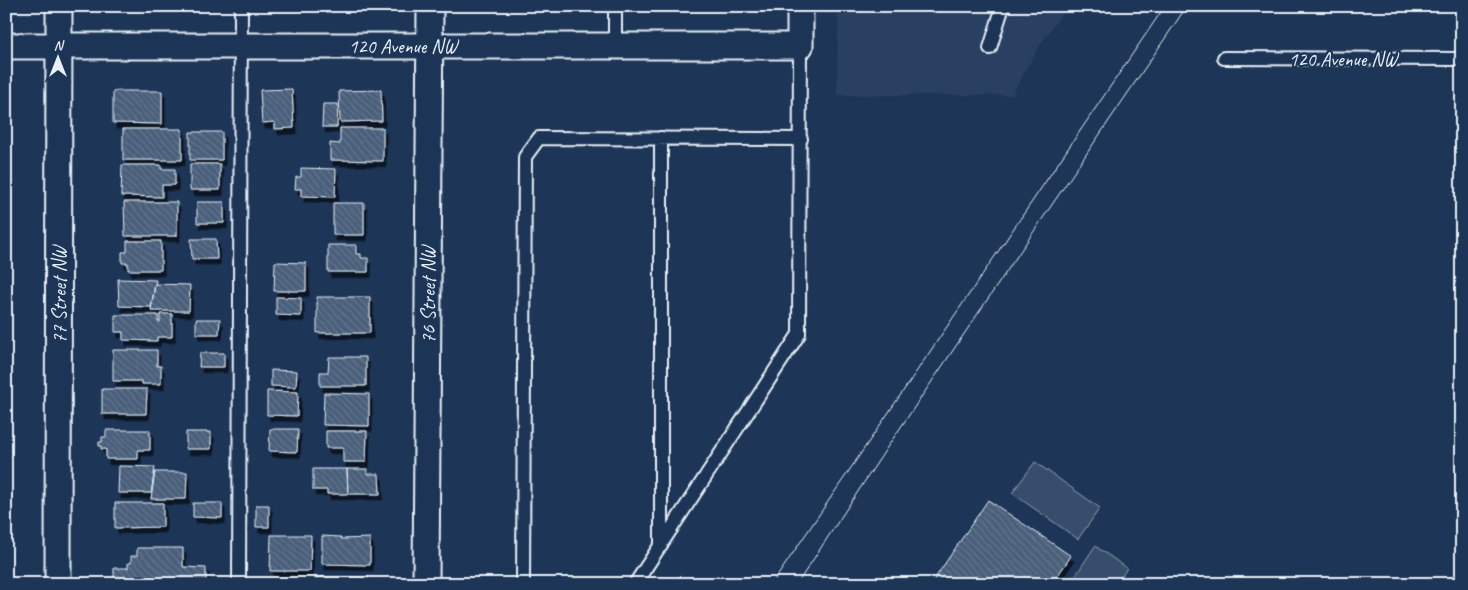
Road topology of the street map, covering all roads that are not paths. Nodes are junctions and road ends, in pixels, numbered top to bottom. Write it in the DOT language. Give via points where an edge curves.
graph roads {
  1 [pos="59,6"];
  2 [pos="241,6"];
  3 [pos="430,6"];
  4 [pos="615,6"];
  5 [pos="800,6"];
  6 [pos="1003,6"];
  7 [pos="430,45"];
  8 [pos="6,46"];
  9 [pos="241,46"];
  10 [pos="615,46"];
  11 [pos="800,46"];
  12 [pos="59,47"];
  13 [pos="990,48"];
  14 [pos="1224,58"];
  15 [pos="1462,59"];
  16 [pos="661,138"];
  17 [pos="801,139"];
  18 [pos="661,546"];
  19 [pos="58,584"];
  20 [pos="239,584"];
  21 [pos="426,584"];
  22 [pos="523,584"];
  23 [pos="635,584"];
  1 -- 12 [label="street, 77 Street NW"];
  2 -- 9 [label="lane"];
  3 -- 7 [label="street, 76 Street NW"];
  4 -- 10 [label="lane"];
  5 -- 11 [label="street"];
  6 -- 13 [label="lane"];
  7 -- 9 [label="street, 120 Avenue NW"];
  7 -- 10 [label="street, 120 Avenue NW"];
  7 -- 21 [label="street, 76 Street NW"];
  8 -- 12 [label="street, 120 Avenue NW"];
  9 -- 12 [label="street, 120 Avenue NW"];
  9 -- 20 [label="lane"];
  10 -- 11 [label="street, 120 Avenue NW"];
  11 -- 17 [label="lane"];
  12 -- 19 [label="street, 77 Street NW"];
  14 -- 15 [label="lane, 120 Avenue NW"];
  16 -- 17 [label="lane"];
  16 -- 18 [label="lane"];
  16 -- 22 [label="lane" via="538,138 525,157"];
  17 -- 18 [label="lane" via="799,334"];
  18 -- 23 [label="lane"];
}
